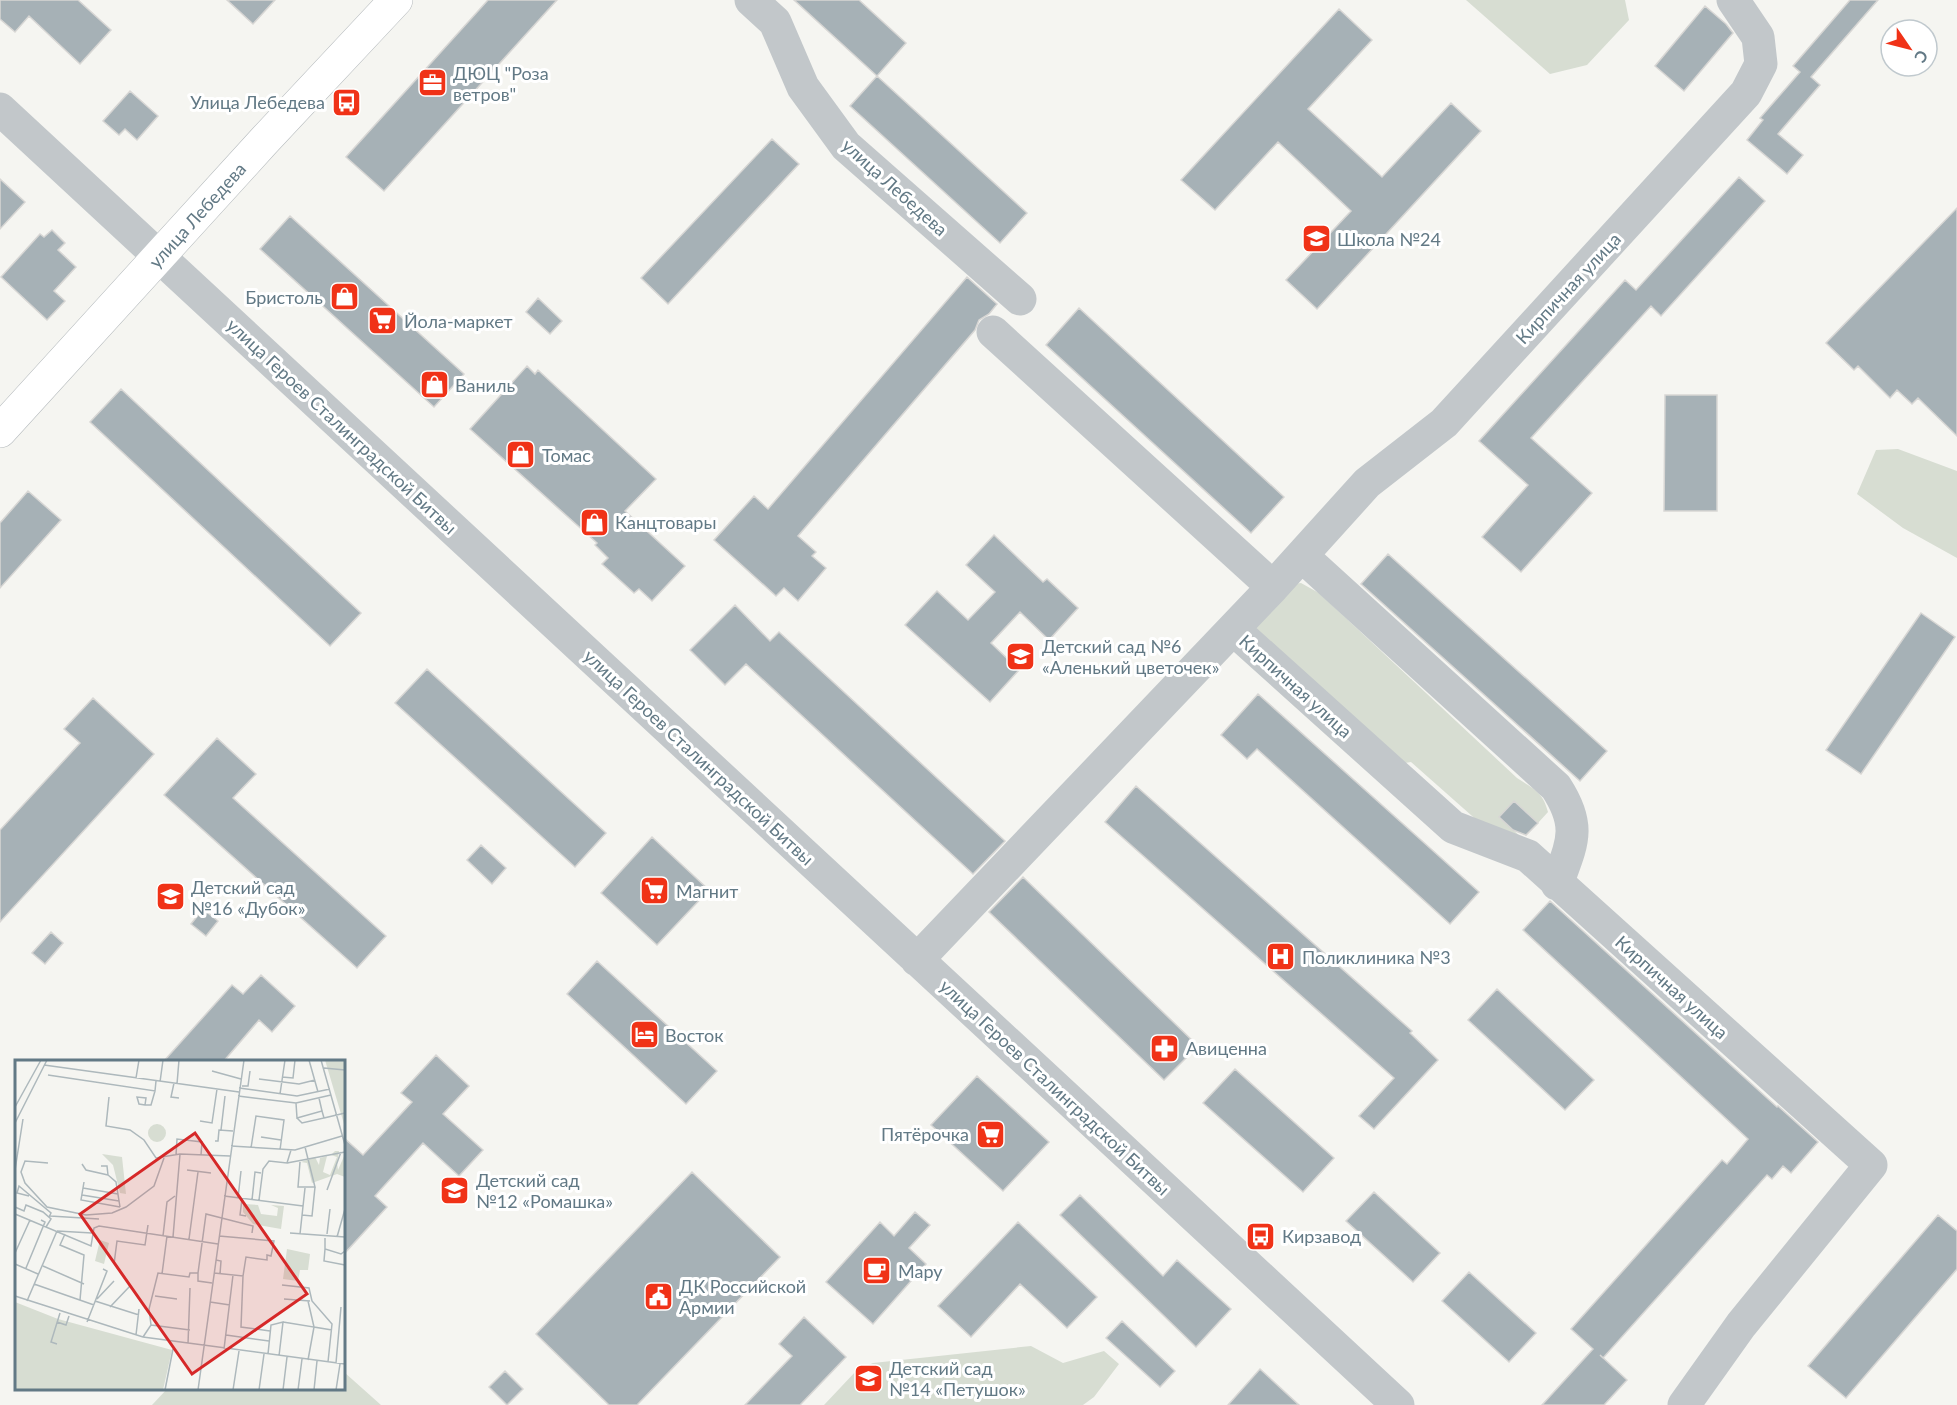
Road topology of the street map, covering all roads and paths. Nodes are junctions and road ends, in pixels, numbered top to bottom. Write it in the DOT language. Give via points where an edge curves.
graph roads {
  1 [pos="396,0"];
  2 [pos="751,0"];
  3 [pos="1732,0"];
  4 [pos="0,108"];
  5 [pos="159,257"];
  6 [pos="1020,299"];
  7 [pos="993,332"];
  8 [pos="0,431"];
  9 [pos="1302,556"];
  10 [pos="1273,587"];
  11 [pos="1233,629"];
  12 [pos="1557,884"];
  13 [pos="917,960"];
  14 [pos="1398,1405"];
  15 [pos="1684,1405"];
  1 -- 5 [label="main road, улица Лебедева"];
  2 -- 6 [label="street, улица Лебедева" via="775,22 803,87 846,146"];
  3 -- 9 [label="street, Кирпичная улица" via="1758,37 1761,64 1746,93 1444,423 1367,483"];
  4 -- 5 [label="street, улица Героев Сталинградской Битвы"];
  5 -- 8 [label="main road, улица Лебедева"];
  5 -- 13 [label="street, улица Героев Сталинградской Битвы"];
  7 -- 10 [label="street"];
  9 -- 10 [label="street, Кирпичная улица"];
  9 -- 12 [label="street" via="1556,787 1571,818 1573,841"];
  10 -- 11 [label="street, Кирпичная улица"];
  11 -- 12 [label="street, Кирпичная улица" via="1453,827 1527,856"];
  11 -- 13 [label="street, Кирпичная улица"];
  12 -- 15 [label="street, Кирпичная улица" via="1871,1165 1741,1325"];
  13 -- 14 [label="street, улица Героев Сталинградской Битвы"];
}
